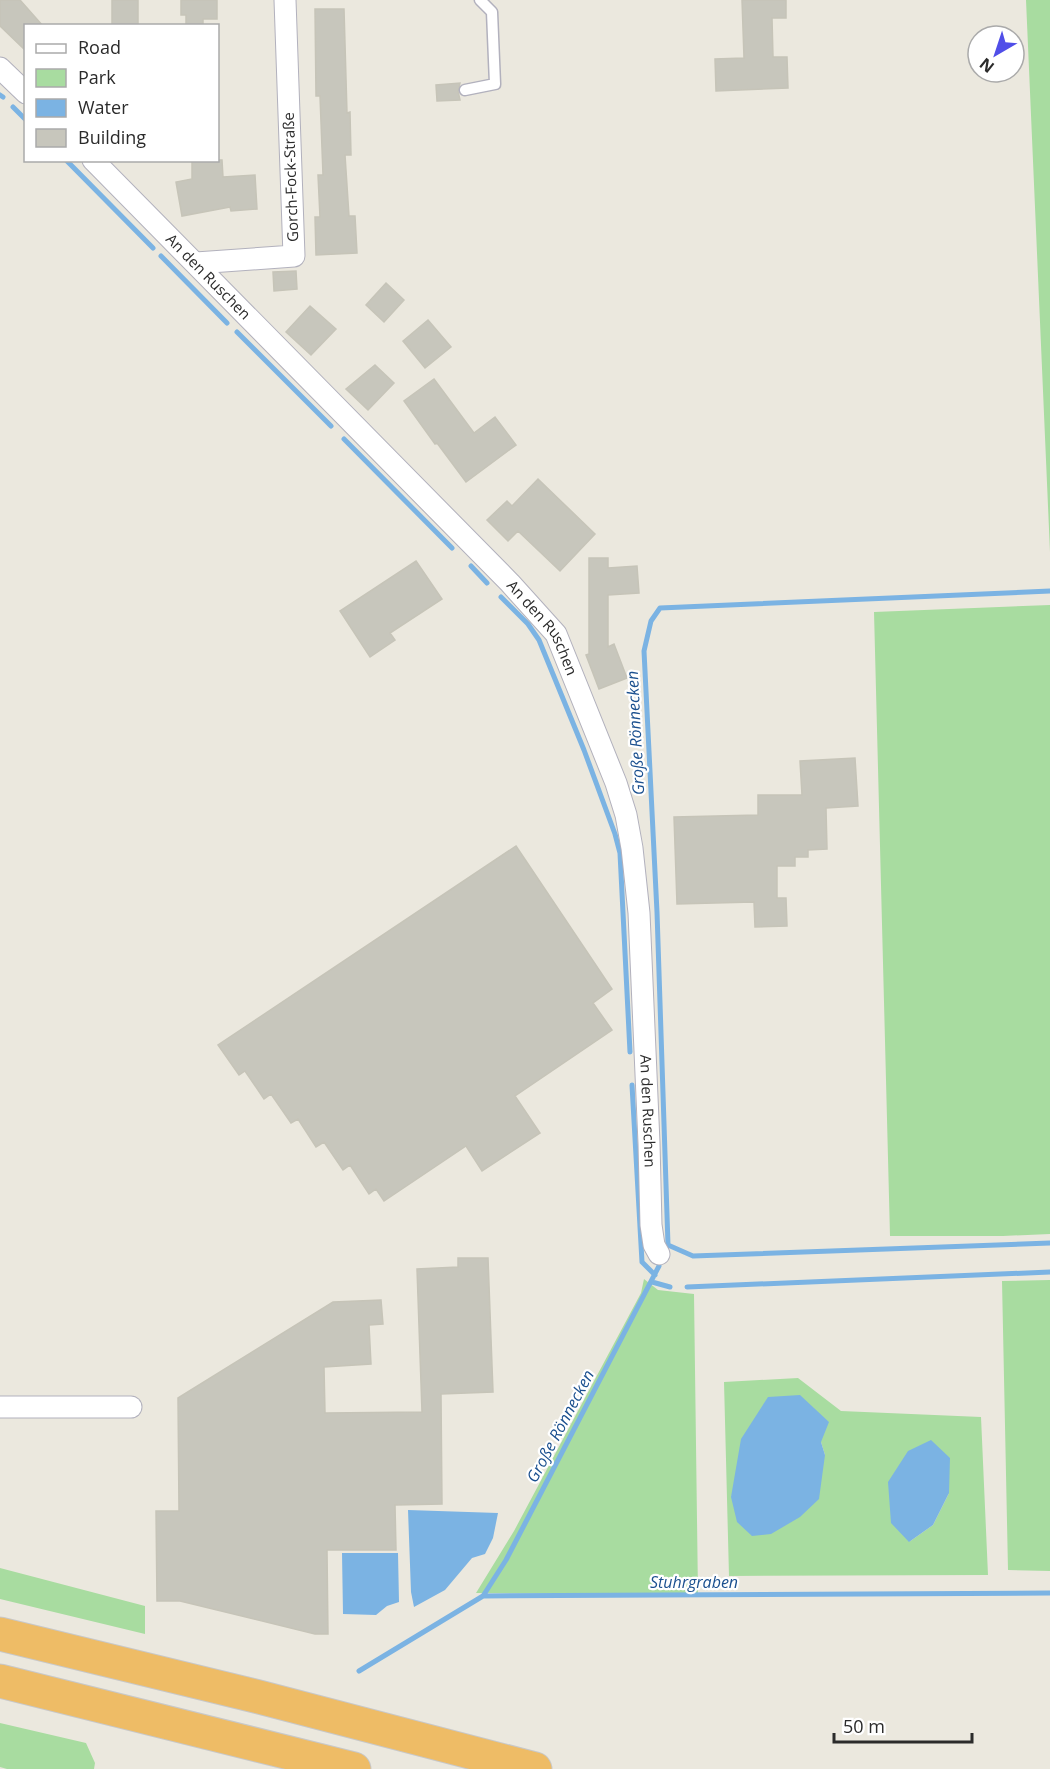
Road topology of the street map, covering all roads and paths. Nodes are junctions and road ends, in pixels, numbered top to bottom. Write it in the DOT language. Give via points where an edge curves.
graph roads {
  1 [pos="285,0"];
  2 [pos="480,0"];
  3 [pos="0,68"];
  4 [pos="465,90"];
  5 [pos="24,91"];
  6 [pos="95,162"];
  7 [pos="196,263"];
  8 [pos="659,1254"];
  9 [pos="0,1407"];
  10 [pos="131,1407"];
  11 [pos="0,1634"];
  12 [pos="0,1681"];
  13 [pos="354,1769"];
  14 [pos="536,1769"];
  1 -- 7 [label="street, Gorch-Fock-Straße" via="294,256"];
  2 -- 4 [label="lane" via="492,12 495,84"];
  3 -- 5 [label="street"];
  6 -- 7 [label="street, An den Ruschen"];
  7 -- 8 [label="street, An den Ruschen" via="555,634 616,783 632,849 639,913 651,1225"];
  9 -- 10 [label="street"];
  11 -- 14 [label="highway"];
  12 -- 13 [label="highway"];
}
